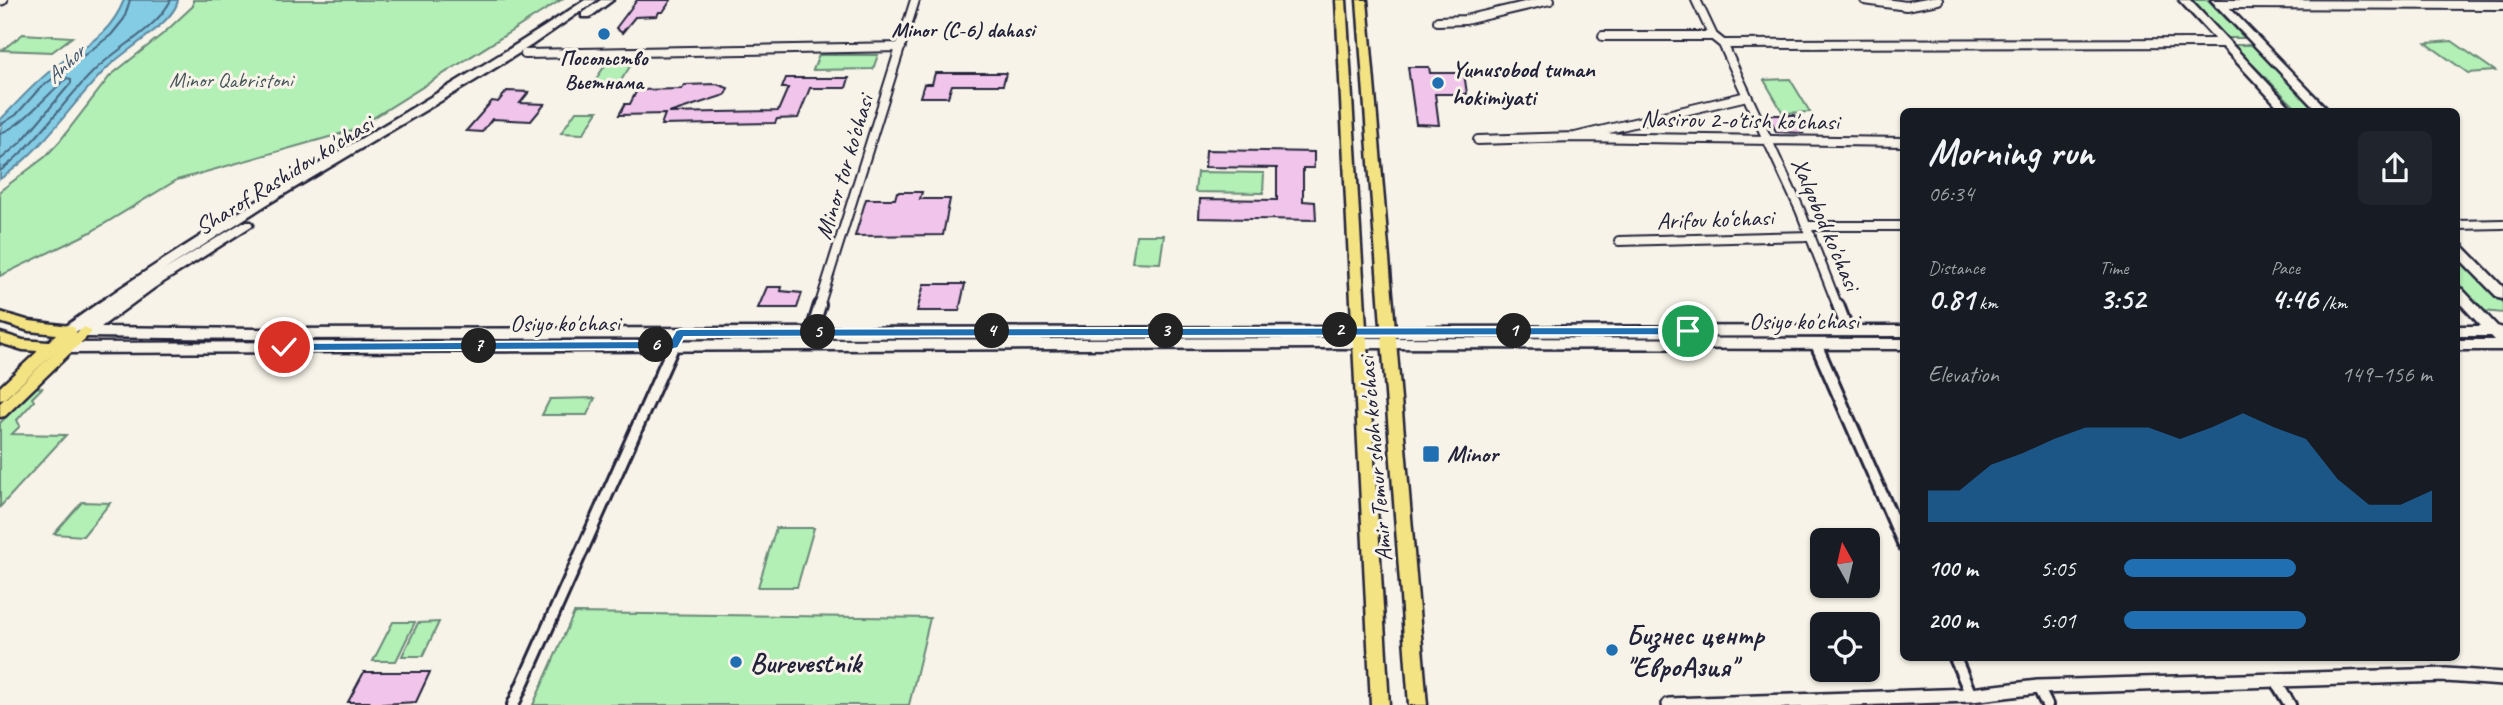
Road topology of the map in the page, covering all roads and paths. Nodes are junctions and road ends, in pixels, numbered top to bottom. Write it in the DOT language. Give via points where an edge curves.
graph roads {
  1 [pos="592,0"];
  2 [pos="608,0"];
  3 [pos="915,0"];
  4 [pos="1341,0"];
  5 [pos="1362,0"];
  6 [pos="1550,0"];
  7 [pos="1696,0"];
  8 [pos="1865,0"];
  9 [pos="1938,0"];
  10 [pos="2184,0"];
  11 [pos="2217,2"];
  12 [pos="2497,3"];
  13 [pos="1438,21"];
  14 [pos="1603,36"];
  15 [pos="1713,36"];
  16 [pos="2224,43"];
  17 [pos="2257,43"];
  18 [pos="1723,44"];
  19 [pos="901,47"];
  20 [pos="525,54"];
  21 [pos="1747,96"];
  22 [pos="2284,108"];
  23 [pos="2320,108"];
  24 [pos="1575,137"];
  25 [pos="1768,139"];
  26 [pos="1478,140"];
  27 [pos="1900,142"];
  28 [pos="1377,180"];
  29 [pos="1351,181"];
  30 [pos="2503,224"];
  31 [pos="2460,225"];
  32 [pos="1900,226"];
  33 [pos="1809,231"];
  34 [pos="1619,241"];
  35 [pos="2460,251"];
  36 [pos="2460,295"];
  37 [pos="2503,295"];
  38 [pos="0,317"];
  39 [pos="68,331"];
  40 [pos="1848,331"];
  41 [pos="1900,331"];
  42 [pos="2460,331"];
  43 [pos="85,332"];
  44 [pos="1360,337"];
  45 [pos="1387,337"];
  46 [pos="2501,337"];
  47 [pos="0,338"];
  48 [pos="810,338"];
  49 [pos="677,339"];
  50 [pos="1816,344"];
  51 [pos="1900,344"];
  52 [pos="2460,344"];
  53 [pos="49,347"];
  54 [pos="66,348"];
  55 [pos="0,395"];
  56 [pos="0,412"];
  57 [pos="1900,536"];
  58 [pos="1956,661"];
  59 [pos="2275,680"];
  60 [pos="2502,680"];
  61 [pos="2038,687"];
  62 [pos="1971,695"];
  63 [pos="513,705"];
  64 [pos="1380,705"];
  65 [pos="1418,705"];
  66 [pos="1669,705"];
  67 [pos="2046,705"];
  68 [pos="2290,705"];
  1 -- 39 [label="main road, Sharof Rashidov ko'chasi" via="144,276"];
  2 -- 20 [label="main road, Sharof Rashidov ko'chasi"];
  3 -- 19 [label="street, Minor tor ko'chasi"];
  4 -- 29 [label="main road, Amir Temur shoh ko'chasi"];
  5 -- 28 [label="main road, Amir Temur shoh ko'chasi"];
  6 -- 13 [label="street"];
  7 -- 15 [label="street, Xalqobod ko'chasi"];
  8 -- 9 [label="street" via="1906,6"];
  10 -- 16 [label="main road"];
  11 -- 12 [label="street"];
  11 -- 17 [label="main road"];
  14 -- 15 [label="street"];
  15 -- 18 [label="street, Xalqobod ko'chasi"];
  16 -- 17 [label="main road"];
  16 -- 18 [label="street"];
  16 -- 22 [label="main road"];
  17 -- 23 [label="main road"];
  18 -- 21 [label="street, Xalqobod ko'chasi"];
  19 -- 20 [label="street"];
  19 -- 48 [label="street, Minor tor ko'chasi"];
  20 -- 43 [label="main road, Sharof Rashidov ko'chasi" via="149,285"];
  21 -- 24 [label="street"];
  21 -- 25 [label="street, Xalqobod ko'chasi"];
  24 -- 25 [label="street, Nasirov 2-o'tish ko'chasi"];
  24 -- 26 [label="street"];
  25 -- 27 [label="street, Nasirov 2-o'tish ko'chasi"];
  25 -- 33 [label="street, Xalqobod ko'chasi"];
  28 -- 29 [label="main road"];
  28 -- 45 [label="main road, Amir Temur shoh ko'chasi"];
  29 -- 44 [label="main road, Amir Temur shoh ko'chasi"];
  30 -- 31 [label="street"];
  32 -- 33 [label="street, Arifov ko‘chasi"];
  33 -- 34 [label="street, Arifov ko‘chasi"];
  33 -- 40 [label="street, Xalqobod ko'chasi"];
  35 -- 37 [label="main road"];
  36 -- 46 [label="main road"];
  38 -- 39 [label="main road"];
  39 -- 43 [label="main road"];
  39 -- 53 [label="main road, Sharof Rashidov ko'chasi"];
  40 -- 41 [label="main road, Osiyo ko'chasi"];
  40 -- 45 [label="main road, Osiyo ko'chasi"];
  42 -- 46 [label="main road"];
  43 -- 49 [label="main road, Osiyo ko'chasi"];
  43 -- 54 [label="main road, Sharof Rashidov ko'chasi"];
  44 -- 45 [label="main road, Osiyo ko'chasi"];
  44 -- 48 [label="main road, Osiyo ko'chasi"];
  44 -- 64 [label="main road, Amir Temur shoh ko'chasi"];
  45 -- 50 [label="main road, Osiyo ko'chasi"];
  45 -- 65 [label="main road, Amir Temur shoh ko'chasi"];
  46 -- 52 [label="main road"];
  47 -- 53 [label="main road"];
  48 -- 49 [label="main road, Osiyo ko'chasi"];
  49 -- 54 [label="main road, Osiyo ko'chasi"];
  49 -- 63 [label="street"];
  50 -- 51 [label="main road, Osiyo ko'chasi"];
  50 -- 57 [label="street"];
  53 -- 54 [label="main road"];
  53 -- 55 [label="main road, Sharof Rashidov ko'chasi"];
  54 -- 56 [label="main road, Sharof Rashidov ko'chasi"];
  58 -- 62 [label="street"];
  59 -- 60 [label="street" via="2446,675"];
  59 -- 61 [label="street"];
  59 -- 68 [label="street"];
  61 -- 62 [label="street"];
  61 -- 67 [label="street"];
  62 -- 66 [label="street"];
}
